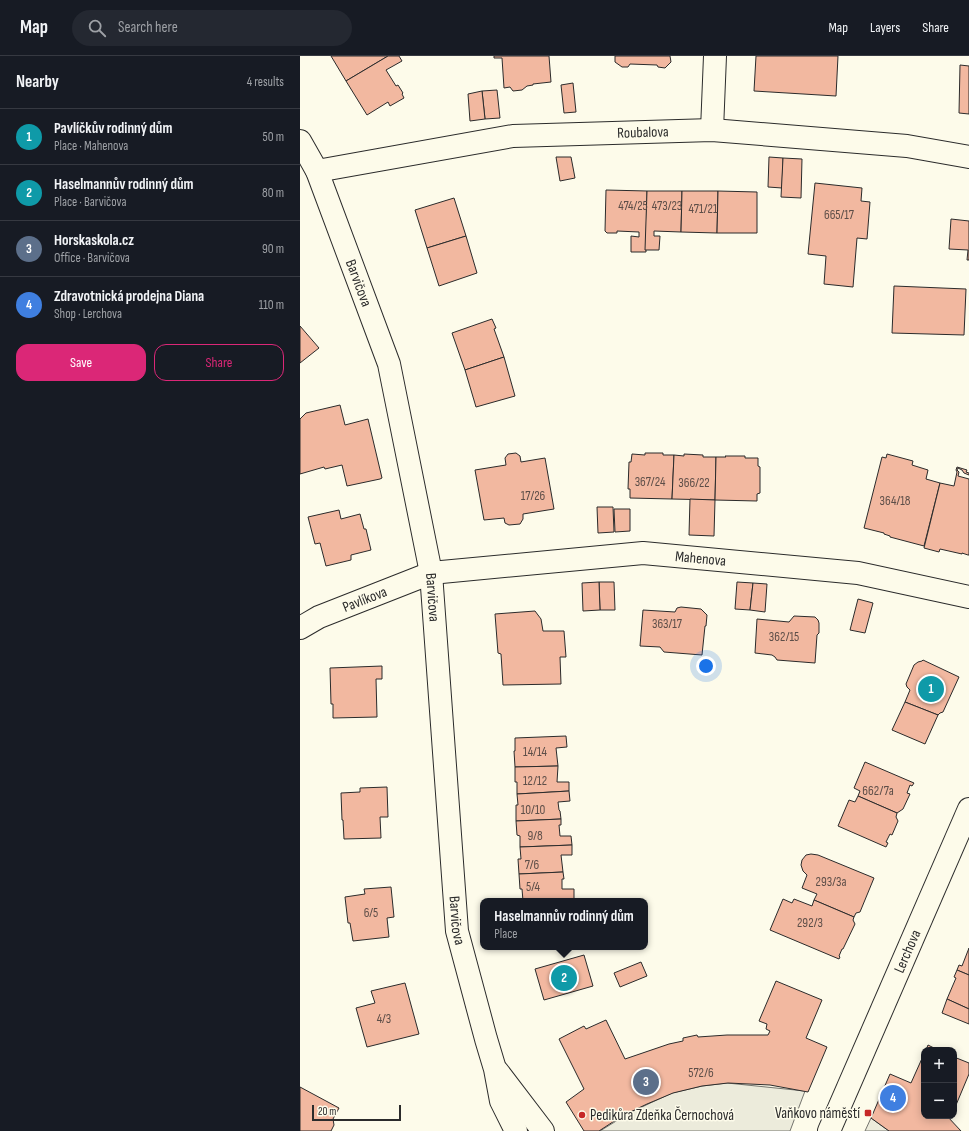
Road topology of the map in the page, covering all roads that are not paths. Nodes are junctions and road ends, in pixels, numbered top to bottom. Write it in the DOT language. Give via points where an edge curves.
graph roads {
  1 [pos="715,56"];
  2 [pos="712,130"];
  3 [pos="300,141"];
  4 [pos="969,157"];
  5 [pos="317,171"];
  6 [pos="431,573"];
  7 [pos="969,597"];
  8 [pos="300,628"];
  9 [pos="969,809"];
  10 [pos="495,1069"];
  11 [pos="516,1131"];
  12 [pos="543,1131"];
  13 [pos="829,1131"];
  1 -- 2 [label="street"];
  2 -- 4 [label="street, Roubalova" via="907,146"];
  2 -- 5 [label="street, Roubalova" via="513,136"];
  3 -- 5 [label="street, Barvičova"];
  5 -- 6 [label="street, Barvičova" via="389,364"];
  6 -- 7 [label="street, Mahenova" via="643,553 858,574"];
  6 -- 8 [label="street, Pavlíkova" via="319,617"];
  6 -- 10 [label="street, Barvičova" via="458,931"];
  9 -- 13 [label="street, Lerchova"];
  10 -- 11 [label="street, Barvičova" via="501,1101"];
  10 -- 12 [label="street, Barvičova"];
}
